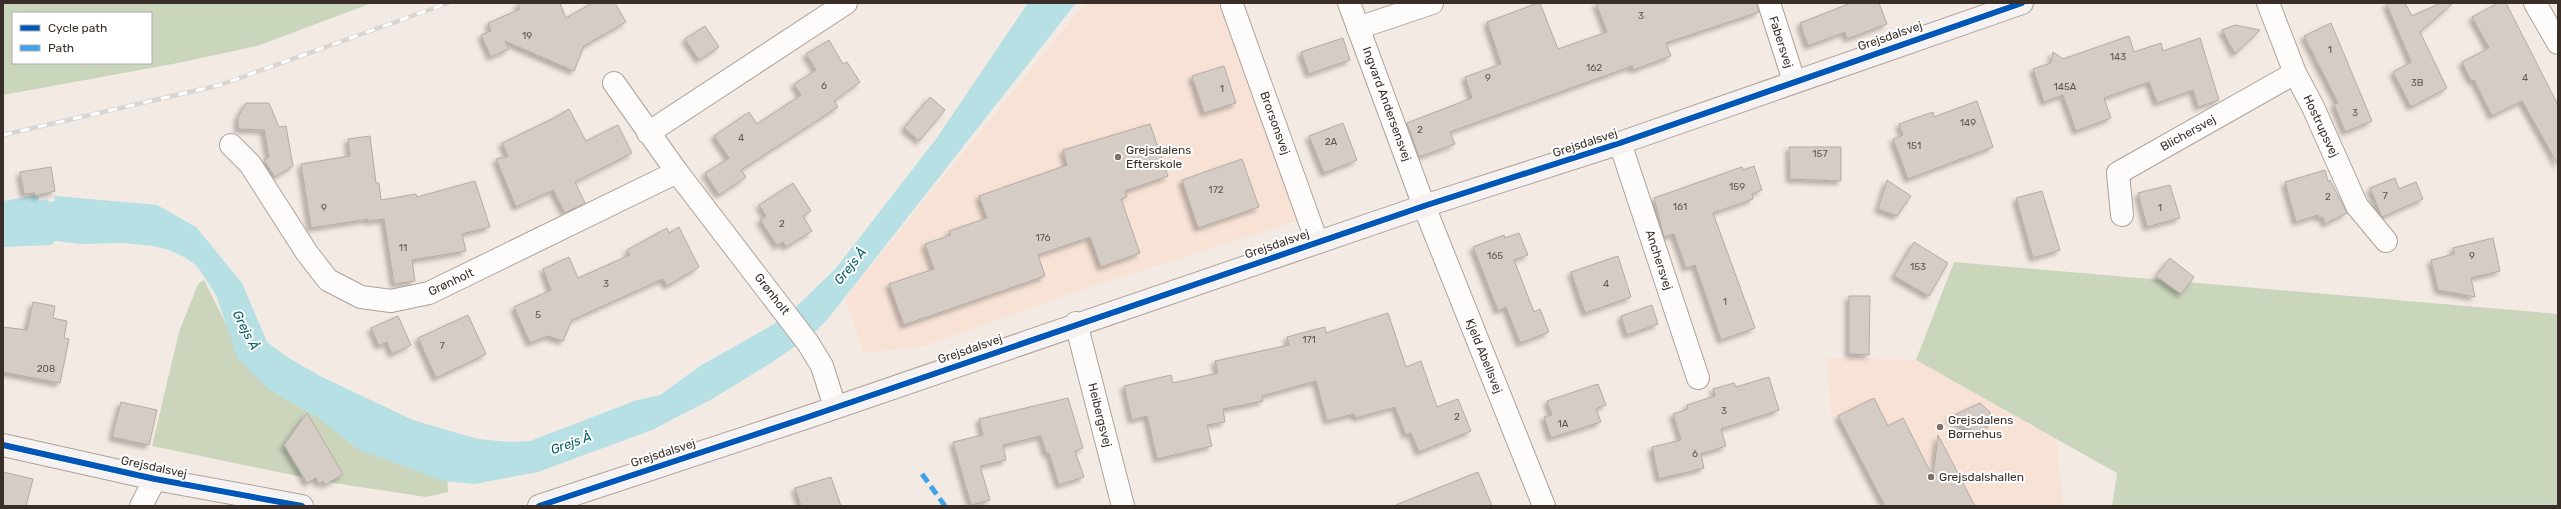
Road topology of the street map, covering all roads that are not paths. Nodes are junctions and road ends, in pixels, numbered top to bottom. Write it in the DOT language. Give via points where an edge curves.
graph roads {
  1 [pos="846,3"];
  2 [pos="1349,3"];
  3 [pos="1432,3"];
  4 [pos="1769,3"];
  5 [pos="2022,3"];
  6 [pos="2268,3"];
  7 [pos="2535,3"];
  8 [pos="1232,5"];
  9 [pos="1358,28"];
  10 [pos="2558,43"];
  11 [pos="2295,73"];
  12 [pos="1794,81"];
  13 [pos="614,83"];
  14 [pos="648,132"];
  15 [pos="1620,143"];
  16 [pos="230,145"];
  17 [pos="677,172"];
  18 [pos="1424,206"];
  19 [pos="2122,215"];
  20 [pos="2386,241"];
  21 [pos="1317,242"];
  22 [pos="1076,323"];
  23 [pos="1698,378"];
  24 [pos="835,407"];
  25 [pos="3,445"];
  26 [pos="154,479"];
  27 [pos="141,506"];
  28 [pos="302,506"];
  29 [pos="539,506"];
  30 [pos="1123,506"];
  31 [pos="1544,506"];
  1 -- 14 [label="street"];
  2 -- 9 [label="street, Ingvard Andersensvej"];
  3 -- 9 [label="street"];
  4 -- 12 [label="street, Fabersvej"];
  5 -- 12 [label="street, Grejsdalsvej"];
  6 -- 11 [label="street, Hostrupsvej"];
  7 -- 10 [label="street"];
  8 -- 21 [label="street, Brorsonsvej"];
  9 -- 18 [label="street, Ingvard Andersensvej"];
  11 -- 19 [label="street, Blichersvej" via="2118,173"];
  11 -- 20 [label="street, Hostrupsvej" via="2357,206"];
  12 -- 15 [label="street, Grejsdalsvej"];
  13 -- 14 [label="street, Grønholt"];
  14 -- 17 [label="street, Grønholt"];
  15 -- 18 [label="street, Grejsdalsvej"];
  15 -- 23 [label="street, Anchersvej"];
  16 -- 17 [label="street, Grønholt" via="250,164 307,253 328,280 361,297 391,301 429,293"];
  17 -- 24 [label="street, Grønholt" via="808,342 822,366"];
  18 -- 21 [label="street, Grejsdalsvej"];
  18 -- 31 [label="street, Kjeld Abellsvej"];
  21 -- 22 [label="street, Grejsdalsvej"];
  22 -- 24 [label="street, Grejsdalsvej"];
  22 -- 30 [label="street, Heibergsvej"];
  24 -- 29 [label="street, Grejsdalsvej"];
  25 -- 26 [label="street, Grejsdalsvej"];
  26 -- 27 [label="street"];
  26 -- 28 [label="street, Grejsdalsvej"];
}
